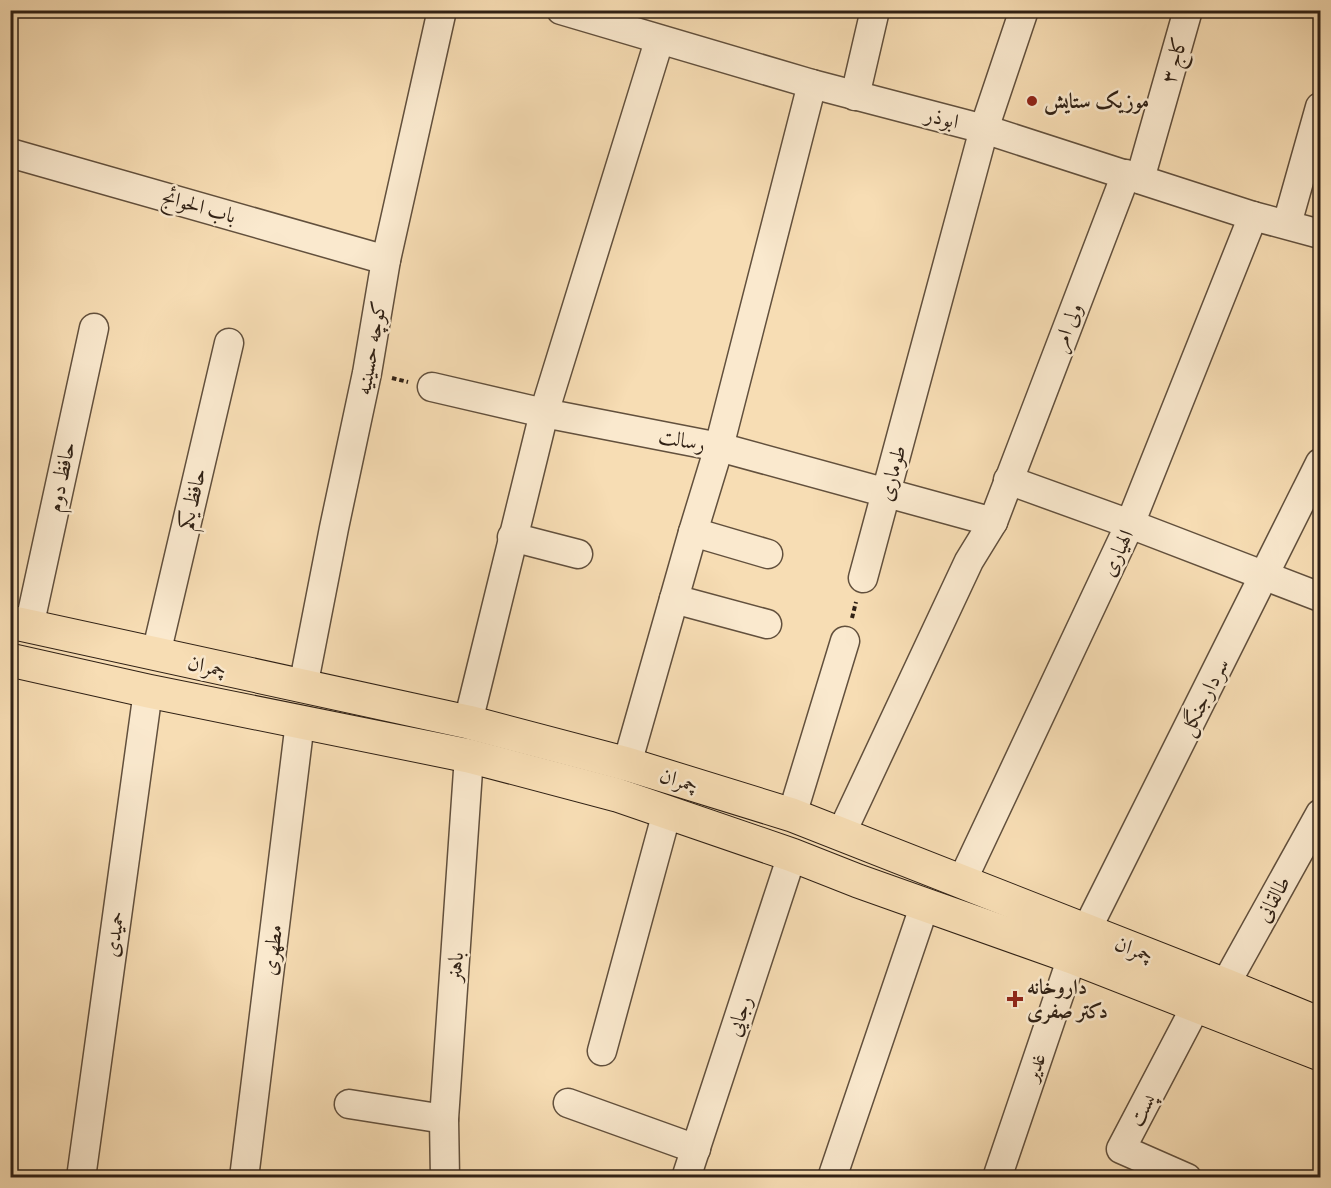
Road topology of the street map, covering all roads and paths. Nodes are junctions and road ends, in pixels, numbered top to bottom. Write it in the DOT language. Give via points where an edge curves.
graph roads {
  1 [pos="442,10"];
  2 [pos="561,10"];
  3 [pos="875,10"];
  4 [pos="1024,10"];
  5 [pos="1188,10"];
  6 [pos="660,41"];
  7 [pos="812,84"];
  8 [pos="855,96"];
  9 [pos="1320,107"];
  10 [pos="984,129"];
  11 [pos="10,153"];
  12 [pos="1133,176"];
  13 [pos="1253,216"];
  14 [pos="1287,224"];
  15 [pos="1320,234"];
  16 [pos="386,260"];
  17 [pos="94,328"];
  18 [pos="229,343"];
  19 [pos="368,373"];
  20 [pos="432,387"];
  21 [pos="544,413"];
  22 [pos="719,447"];
  23 [pos="1320,463"];
  24 [pos="1008,480"];
  25 [pos="886,493"];
  26 [pos="993,522"];
  27 [pos="1130,524"];
  28 [pos="693,532"];
  29 [pos="512,537"];
  30 [pos="578,554"];
  31 [pos="768,554"];
  32 [pos="1265,576"];
  33 [pos="863,578"];
  34 [pos="1320,597"];
  35 [pos="674,599"];
  36 [pos="20,624"];
  37 [pos="767,624"];
  38 [pos="845,642"];
  39 [pos="156,654"];
  40 [pos="11,664"];
  41 [pos="303,687"];
  42 [pos="148,691"];
  43 [pos="300,722"];
  44 [pos="468,722"];
  45 [pos="469,756"];
  46 [pos="627,764"];
  47 [pos="667,812"];
  48 [pos="1320,814"];
  49 [pos="792,815"];
  50 [pos="841,834"];
  51 [pos="792,855"];
  52 [pos="962,881"];
  53 [pos="925,904"];
  54 [pos="1079,944"];
  55 [pos="1225,984"];
  56 [pos="1196,1006"];
  57 [pos="1320,1024"];
  58 [pos="602,1051"];
  59 [pos="1320,1054"];
  60 [pos="568,1103"];
  61 [pos="349,1104"];
  62 [pos="444,1119"];
  63 [pos="696,1149"];
  64 [pos="81,1178"];
  65 [pos="244,1178"];
  66 [pos="445,1178"];
  67 [pos="686,1178"];
  68 [pos="832,1178"];
  69 [pos="997,1178"];
  70 [pos="1187,1178"];
  1 -- 16 [label="street, کوچه حسینیه"];
  2 -- 6 [label="street, ابوذر"];
  3 -- 8 [label="street"];
  4 -- 10 [label="street, طوماری"];
  5 -- 12 [label="street, کاج ۳"];
  6 -- 7 [label="street, ابوذر"];
  6 -- 21 [label="street"];
  7 -- 8 [label="street, ابوذر"];
  7 -- 22 [label="street"];
  8 -- 10 [label="street, ابوذر"];
  9 -- 14 [label="street"];
  10 -- 12 [label="street, ابوذر"];
  10 -- 25 [label="street, طوماری"];
  11 -- 16 [label="street, باب الحوائج"];
  12 -- 13 [label="street, ابوذر"];
  12 -- 24 [label="street, ولی امر"];
  13 -- 14 [label="street, ابوذر"];
  13 -- 27 [label="street, الهیاری"];
  14 -- 15 [label="street, ابوذر"];
  16 -- 19 [label="street, کوچه حسینیه"];
  17 -- 36 [label="street, حافظ دوم"];
  18 -- 39 [label="street, حافظ یکم"];
  19 -- 20 [label="path"];
  19 -- 41 [label="street, کوچه حسینیه"];
  20 -- 21 [label="street, رسالت"];
  21 -- 22 [label="street, رسالت"];
  21 -- 29 [label="street"];
  22 -- 25 [label="street, رسالت"];
  22 -- 28 [label="street"];
  23 -- 32 [label="street, سردارجنگل"];
  24 -- 26 [label="street, ولی امر"];
  24 -- 27 [label="street"];
  25 -- 26 [label="street, رسالت"];
  25 -- 33 [label="street, طوماری"];
  26 -- 50 [label="street, ولی امر" via="969,561"];
  27 -- 32 [label="street"];
  27 -- 52 [label="street, الهیاری"];
  28 -- 31 [label="street"];
  28 -- 35 [label="street"];
  29 -- 30 [label="street"];
  29 -- 44 [label="street"];
  32 -- 34 [label="street"];
  32 -- 54 [label="street, سردارجنگل"];
  33 -- 38 [label="path"];
  35 -- 37 [label="street"];
  35 -- 46 [label="street"];
  36 -- 39 [label="main road, چمران"];
  38 -- 49 [label="street"];
  39 -- 41 [label="main road, چمران"];
  40 -- 42 [label="main road, چمران"];
  41 -- 44 [label="main road, چمران"];
  42 -- 43 [label="main road, چمران"];
  42 -- 64 [label="street, حمیدی"];
  43 -- 45 [label="main road, چمران"];
  43 -- 65 [label="street, مطهری"];
  44 -- 46 [label="main road, چمران"];
  45 -- 47 [label="main road, چمران"];
  45 -- 62 [label="street, باهنر"];
  46 -- 49 [label="main road, چمران"];
  47 -- 51 [label="main road, چمران"];
  47 -- 58 [label="street"];
  48 -- 55 [label="street, طالقانی"];
  49 -- 50 [label="main road, چمران"];
  50 -- 52 [label="main road, چمران"];
  51 -- 53 [label="main road, چمران"];
  51 -- 63 [label="street, رجایی"];
  52 -- 54 [label="main road, چمران"];
  53 -- 54 [label="main road, چمران"];
  53 -- 68 [label="street"];
  54 -- 55 [label="main road, چمران"];
  54 -- 56 [label="main road, چمران"];
  54 -- 69 [label="street, غدیر"];
  55 -- 57 [label="main road, چمران"];
  56 -- 59 [label="main road, چمران"];
  56 -- 70 [label="street, پست" via="1121,1149"];
  60 -- 63 [label="street"];
  61 -- 62 [label="street"];
  62 -- 66 [label="street, باهنر"];
  63 -- 67 [label="street, رجایی"];
}
